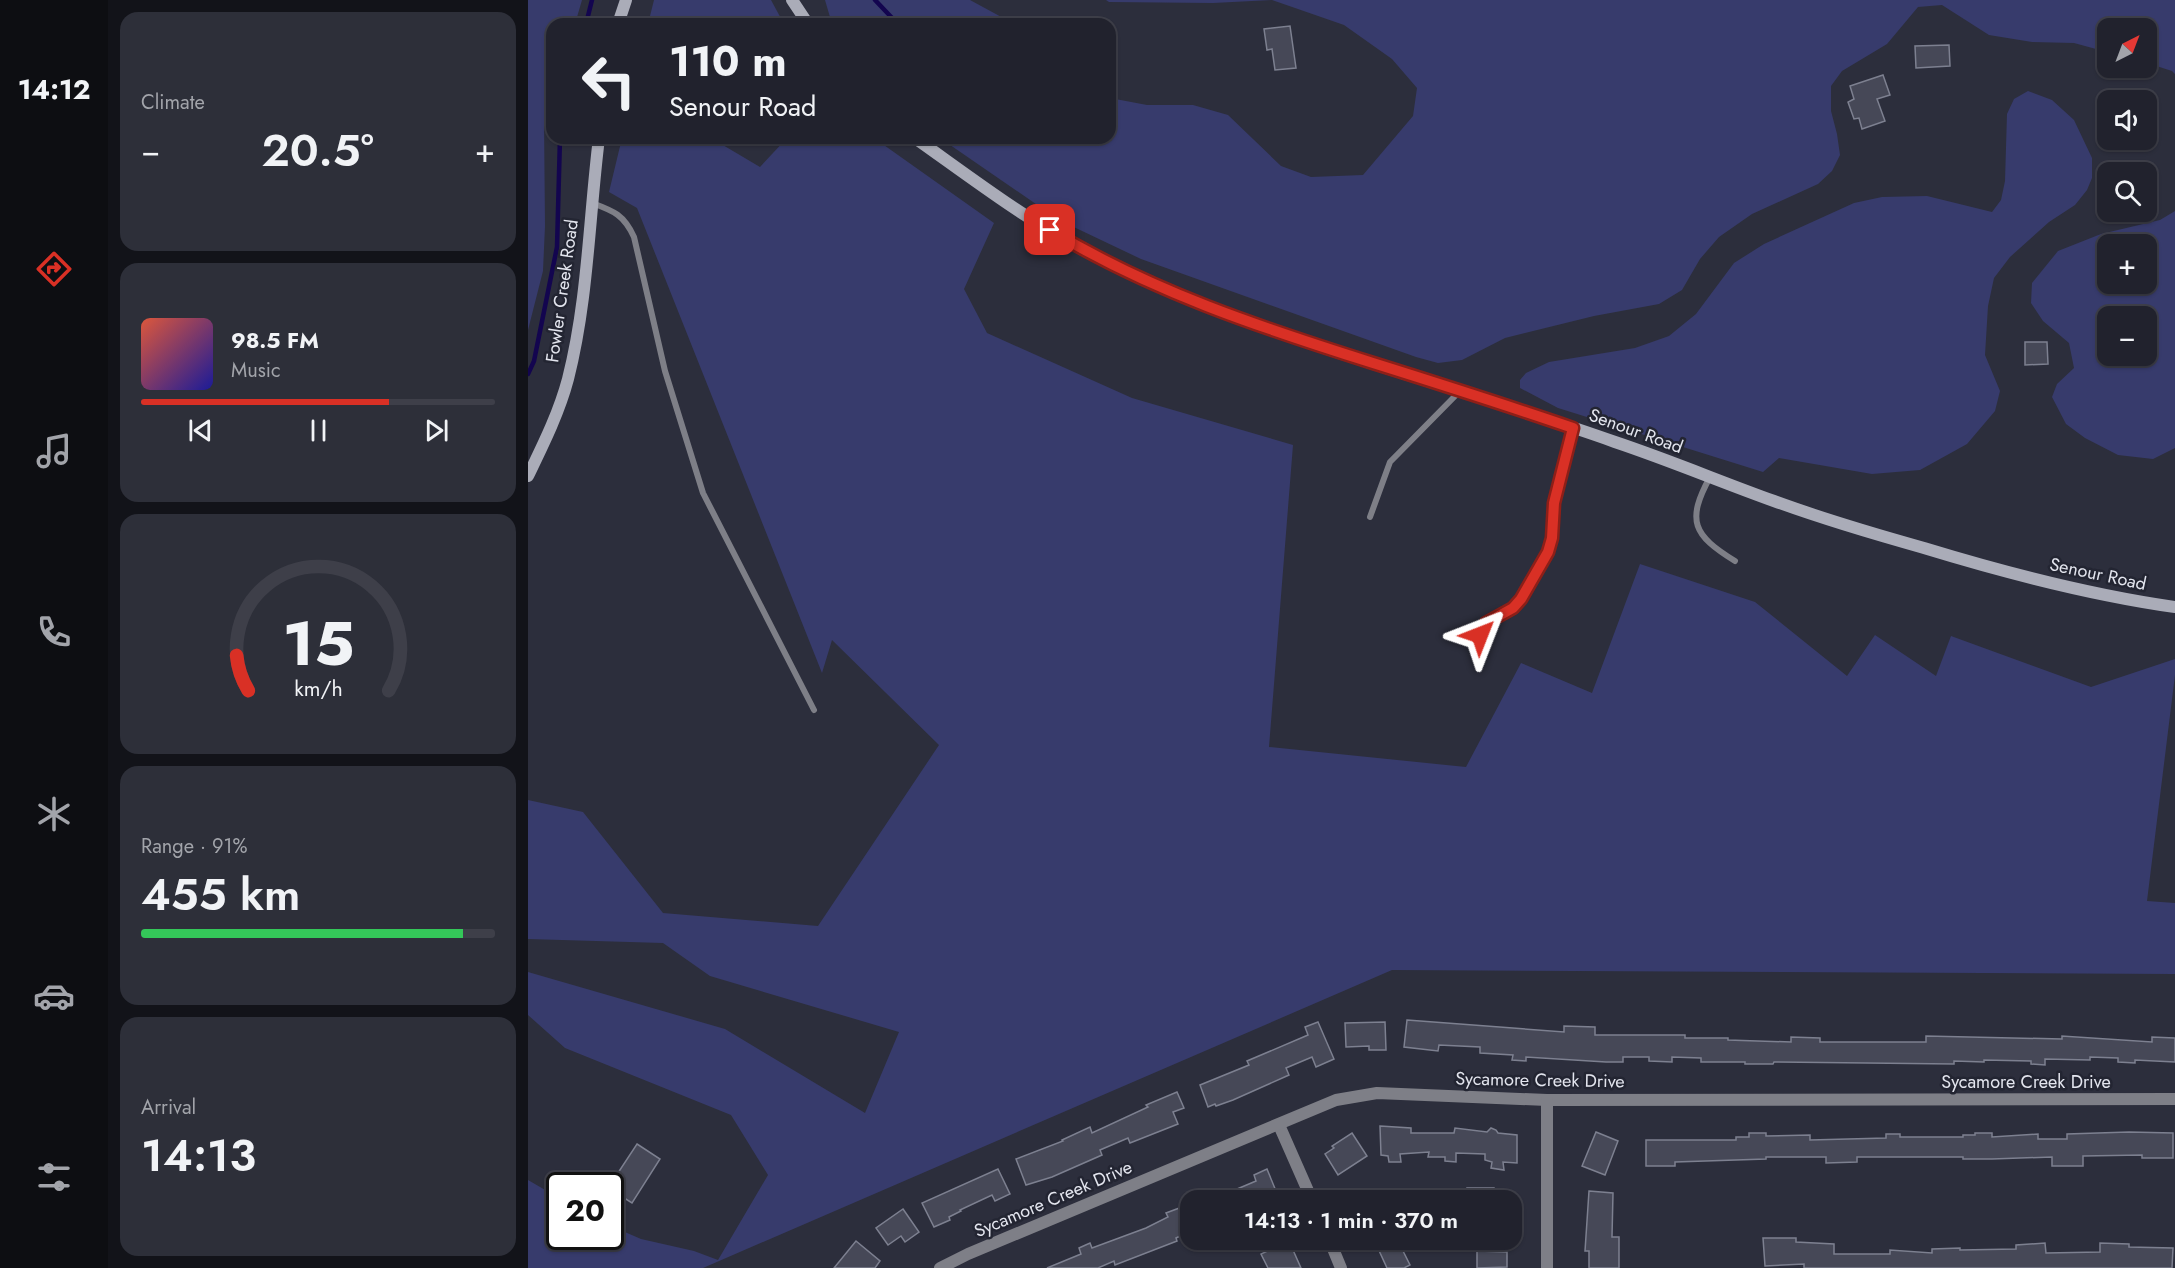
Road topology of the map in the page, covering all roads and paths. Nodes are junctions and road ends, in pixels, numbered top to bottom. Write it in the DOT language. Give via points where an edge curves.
graph roads {
  1 [pos="626,0"];
  2 [pos="792,0"];
  3 [pos="620,18"];
  4 [pos="804,18"];
  5 [pos="598,144"];
  6 [pos="923,144"];
  7 [pos="592,203"];
  8 [pos="1461,390"];
  9 [pos="1573,428"];
  10 [pos="528,476"];
  11 [pos="1710,477"];
  12 [pos="1370,517"];
  13 [pos="1735,561"];
  14 [pos="2175,607"];
  15 [pos="1480,635"];
  16 [pos="814,710"];
  17 [pos="1547,1100"];
  18 [pos="2175,1100"];
  19 [pos="1279,1125"];
  20 [pos="1308,1190"];
  21 [pos="1334,1250"];
  22 [pos="940,1268"];
  23 [pos="1341,1268"];
  24 [pos="1546,1268"];
  1 -- 3 [label="street"];
  2 -- 4 [label="street"];
  5 -- 7 [label="street, Fowler Creek Road"];
  6 -- 8 [label="street, Senour Road" via="1016,210 1121,268 1266,329"];
  7 -- 10 [label="street, Fowler Creek Road" via="579,325 568,380 553,425"];
  7 -- 16 [label="lane" via="616,212 634,237 665,370 703,493"];
  8 -- 9 [label="street, Senour Road"];
  8 -- 12 [label="lane" via="1390,462"];
  9 -- 11 [label="street, Senour Road"];
  9 -- 15 [label="lane" via="1554,503 1548,552 1521,599 1486,623"];
  11 -- 13 [label="lane" via="1698,498 1697,526 1715,549"];
  11 -- 14 [label="street, Senour Road" via="1776,502 1977,564 2127,600"];
  17 -- 18 [label="street, Sycamore Creek Drive"];
  17 -- 19 [label="street, Sycamore Creek Drive" via="1377,1093 1336,1101"];
  17 -- 24 [label="street"];
  19 -- 20 [label="street"];
  19 -- 22 [label="street, Sycamore Creek Drive"];
  21 -- 23 [label="street"];
}
